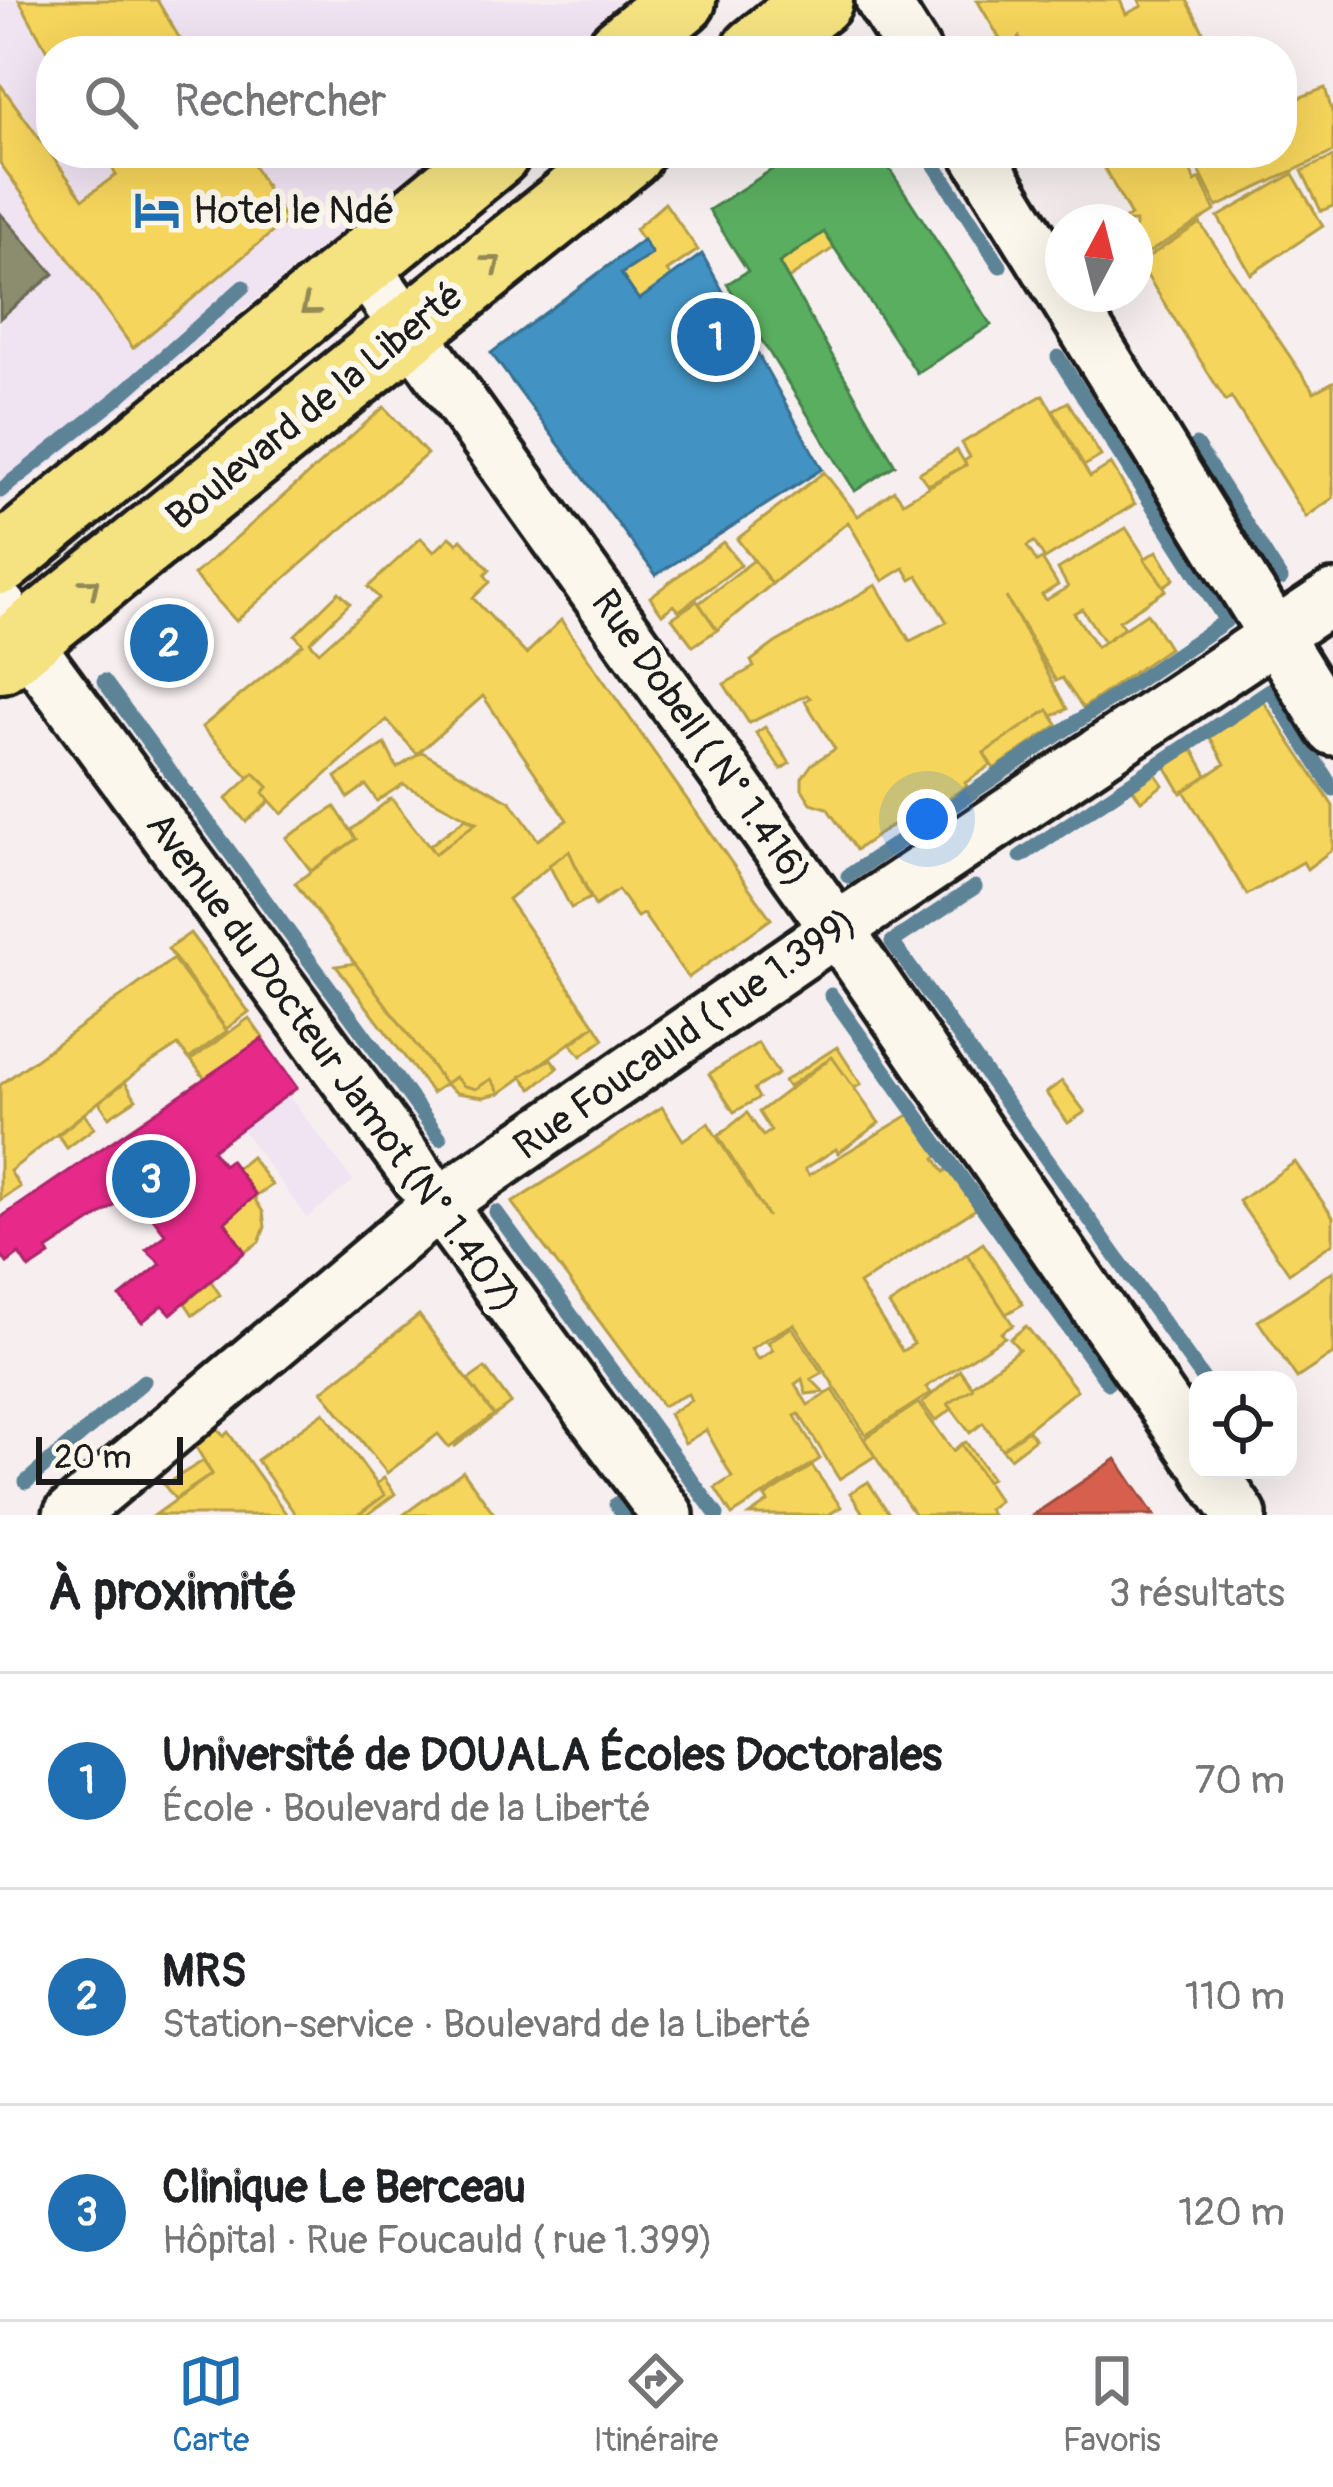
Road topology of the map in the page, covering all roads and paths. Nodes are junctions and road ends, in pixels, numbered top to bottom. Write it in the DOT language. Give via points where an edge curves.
graph roads {
  1 [pos="682,0"];
  2 [pos="819,0"];
  3 [pos="882,0"];
  4 [pos="638,36"];
  5 [pos="775,36"];
  6 [pos="905,36"];
  7 [pos="478,168"];
  8 [pos="610,168"];
  9 [pos="986,168"];
  10 [pos="1045,262"];
  11 [pos="362,264"];
  12 [pos="1076,312"];
  13 [pos="410,330"];
  14 [pos="0,561"];
  15 [pos="1333,597"];
  16 [pos="8,636"];
  17 [pos="1276,636"];
  18 [pos="1333,729"];
  19 [pos="837,929"];
  20 [pos="439,1204"];
  21 [pos="1189,1441"];
  22 [pos="1215,1479"];
  23 [pos="70,1515"];
  24 [pos="667,1515"];
  25 [pos="1240,1515"];
  1 -- 4 [label="main road"];
  2 -- 5 [label="main road"];
  3 -- 6 [label="street"];
  7 -- 11 [label="main road, Boulevard de la Liberté"];
  13 -- 8 [label="main road, Boulevard de la Liberté, one-way"];
  9 -- 10 [label="street"];
  11 -- 13 [label="street, Rue Dobell ( N° 1.416)"];
  11 -- 14 [label="main road, Boulevard de la Liberté, one-way"];
  12 -- 17 [label="street"];
  16 -- 13 [label="main road, Boulevard de la Liberté, one-way"];
  13 -- 19 [label="street, Rue Dobell ( N° 1.416)"];
  15 -- 17 [label="street, Rue Foucauld ( rue 1.399)"];
  16 -- 20 [label="street, Avenue du Docteur Jamot (N° 1.407)"];
  17 -- 18 [label="street"];
  17 -- 19 [label="street, Rue Foucauld ( rue 1.399)"];
  19 -- 20 [label="street, Rue Foucauld ( rue 1.399)"];
  19 -- 21 [label="street, Rue Dobell ( N° 1.416)"];
  20 -- 23 [label="street, Rue Foucauld ( rue 1.399)"];
  20 -- 24 [label="street, Avenue du Docteur Jamot (N° 1.407)"];
  22 -- 25 [label="street"];
}
